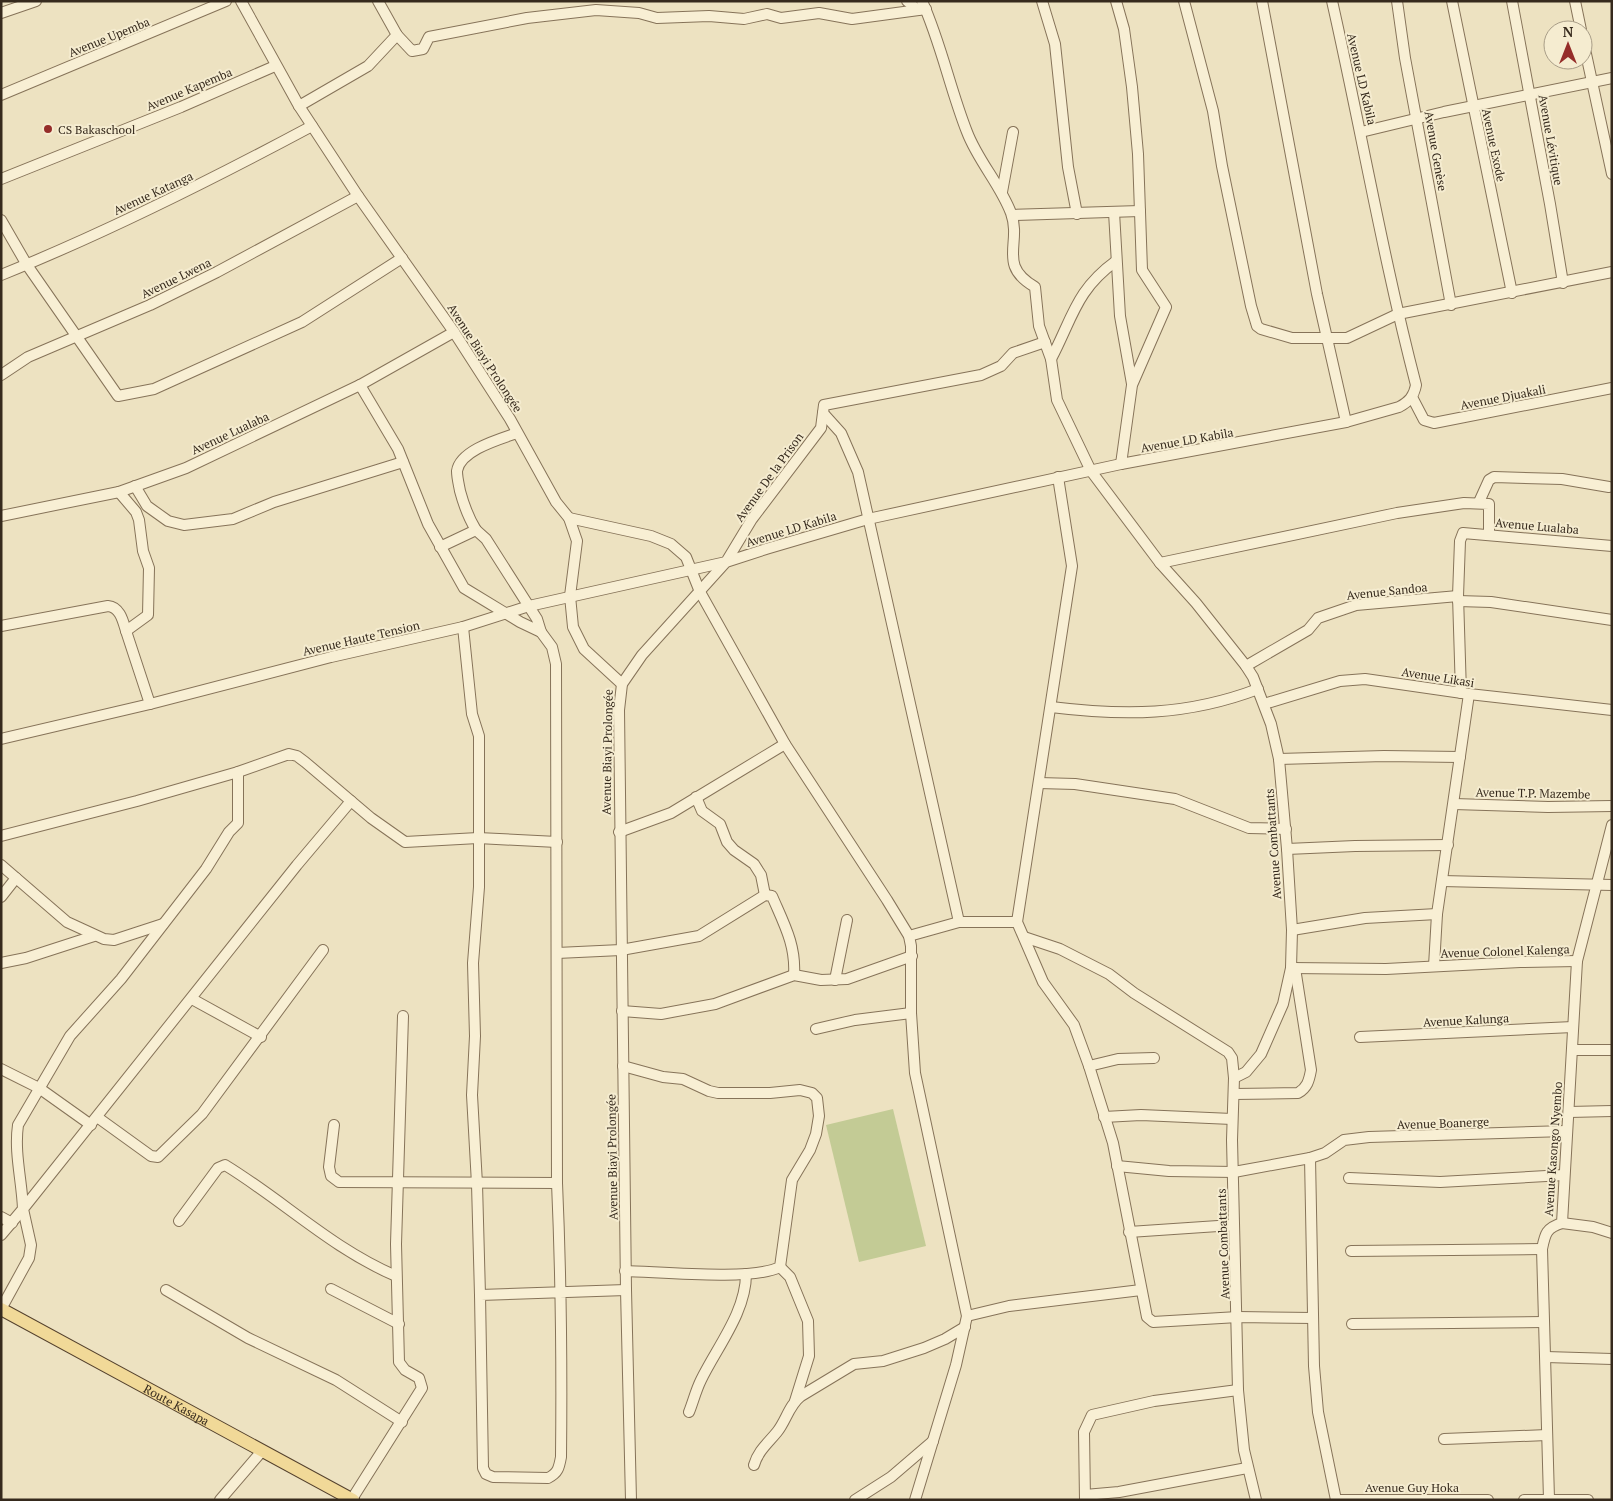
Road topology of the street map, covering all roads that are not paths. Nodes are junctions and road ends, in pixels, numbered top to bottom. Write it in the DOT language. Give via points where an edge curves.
graph roads {
  1 [pos="36,1"];
  2 [pos="226,1"];
  3 [pos="241,1"];
  4 [pos="378,1"];
  5 [pos="907,1"];
  6 [pos="1042,1"];
  7 [pos="1116,1"];
  8 [pos="1184,1"];
  9 [pos="1262,1"];
  10 [pos="1332,1"];
  11 [pos="1398,1"];
  12 [pos="1452,1"];
  13 [pos="1512,1"];
  14 [pos="1575,1"];
  15 [pos="922,7"];
  16 [pos="1,13"];
  17 [pos="1579,20"];
  18 [pos="397,35"];
  19 [pos="275,66"];
  20 [pos="1589,70"];
  21 [pos="1612,78"];
  22 [pos="1592,83"];
  23 [pos="1,95"];
  24 [pos="1530,95"];
  25 [pos="1473,105"];
  26 [pos="299,106"];
  27 [pos="1418,119"];
  28 [pos="312,126"];
  29 [pos="1013,132"];
  30 [pos="1361,132"];
  31 [pos="1612,174"];
  32 [pos="1,179"];
  33 [pos="1002,192"];
  34 [pos="358,196"];
  35 [pos="1140,211"];
  36 [pos="1114,212"];
  37 [pos="1078,214"];
  38 [pos="1012,215"];
  39 [pos="1,220"];
  40 [pos="402,258"];
  41 [pos="1116,261"];
  42 [pos="27,265"];
  43 [pos="1612,272"];
  44 [pos="1,275"];
  45 [pos="1563,283"];
  46 [pos="1512,293"];
  47 [pos="1451,304"];
  48 [pos="1398,314"];
  49 [pos="454,332"];
  50 [pos="77,335"];
  51 [pos="1328,340"];
  52 [pos="1045,342"];
  53 [pos="1051,359"];
  54 [pos="1,375"];
  55 [pos="360,385"];
  56 [pos="1132,385"];
  57 [pos="1612,388"];
  58 [pos="1412,398"];
  59 [pos="824,409"];
  60 [pos="1346,422"];
  61 [pos="517,433"];
  62 [pos="403,462"];
  63 [pos="1121,464"];
  64 [pos="1092,471"];
  65 [pos="1058,477"];
  66 [pos="135,486"];
  67 [pos="1609,487"];
  68 [pos="119,492"];
  69 [pos="1478,502"];
  70 [pos="1,516"];
  71 [pos="569,518"];
  72 [pos="868,519"];
  73 [pos="476,530"];
  74 [pos="1489,534"];
  75 [pos="1612,546"];
  76 [pos="440,547"];
  77 [pos="726,562"];
  78 [pos="1160,563"];
  79 [pos="692,570"];
  80 [pos="700,592"];
  81 [pos="570,596"];
  82 [pos="1458,599"];
  83 [pos="529,606"];
  84 [pos="506,614"];
  85 [pos="1612,620"];
  86 [pos="1,626"];
  87 [pos="463,627"];
  88 [pos="126,631"];
  89 [pos="541,632"];
  90 [pos="1246,666"];
  91 [pos="622,684"];
  92 [pos="1258,689"];
  93 [pos="1465,694"];
  94 [pos="150,704"];
  95 [pos="1264,704"];
  96 [pos="1051,707"];
  97 [pos="1612,710"];
  98 [pos="1,738"];
  99 [pos="785,744"];
  100 [pos="1460,758"];
  101 [pos="1279,759"];
  102 [pos="238,772"];
  103 [pos="1039,783"];
  104 [pos="696,797"];
  105 [pos="351,801"];
  106 [pos="1454,804"];
  107 [pos="1612,806"];
  108 [pos="1612,826"];
  109 [pos="1286,829"];
  110 [pos="619,832"];
  111 [pos="1,836"];
  112 [pos="478,838"];
  113 [pos="557,842"];
  114 [pos="1448,845"];
  115 [pos="1288,849"];
  116 [pos="1,865"];
  117 [pos="16,878"];
  118 [pos="1442,881"];
  119 [pos="1597,885"];
  120 [pos="1612,886"];
  121 [pos="765,895"];
  122 [pos="1,897"];
  123 [pos="1437,914"];
  124 [pos="848,920"];
  125 [pos="958,922"];
  126 [pos="1017,922"];
  127 [pos="163,924"];
  128 [pos="1292,930"];
  129 [pos="94,936"];
  130 [pos="909,936"];
  131 [pos="1024,937"];
  132 [pos="323,950"];
  133 [pos="621,950"];
  134 [pos="557,953"];
  135 [pos="912,956"];
  136 [pos="1578,961"];
  137 [pos="1,963"];
  138 [pos="1434,966"];
  139 [pos="1293,968"];
  140 [pos="794,975"];
  141 [pos="835,980"];
  142 [pos="192,999"];
  143 [pos="622,1011"];
  144 [pos="911,1013"];
  145 [pos="403,1016"];
  146 [pos="1574,1027"];
  147 [pos="816,1029"];
  148 [pos="261,1037"];
  149 [pos="1360,1037"];
  150 [pos="1573,1050"];
  151 [pos="1612,1050"];
  152 [pos="1154,1058"];
  153 [pos="623,1066"];
  154 [pos="1089,1066"];
  155 [pos="1,1069"];
  156 [pos="1234,1078"];
  157 [pos="39,1088"];
  158 [pos="1234,1094"];
  159 [pos="1612,1111"];
  160 [pos="1569,1112"];
  161 [pos="1104,1117"];
  162 [pos="1232,1119"];
  163 [pos="94,1121"];
  164 [pos="334,1125"];
  165 [pos="1566,1131"];
  166 [pos="1310,1158"];
  167 [pos="1117,1166"];
  168 [pos="1234,1172"];
  169 [pos="1564,1175"];
  170 [pos="1349,1178"];
  171 [pos="399,1183"];
  172 [pos="557,1183"];
  173 [pos="477,1184"];
  174 [pos="23,1209"];
  175 [pos="1,1217"];
  176 [pos="179,1221"];
  177 [pos="12,1223"];
  178 [pos="1562,1223"];
  179 [pos="1233,1225"];
  180 [pos="1129,1232"];
  181 [pos="1612,1233"];
  182 [pos="1,1235"];
  183 [pos="1542,1249"];
  184 [pos="1351,1251"];
  185 [pos="780,1267"];
  186 [pos="625,1271"];
  187 [pos="746,1274"];
  188 [pos="396,1276"];
  189 [pos="331,1289"];
  190 [pos="166,1290"];
  191 [pos="626,1290"];
  192 [pos="1141,1290"];
  193 [pos="561,1291"];
  194 [pos="480,1295"];
  195 [pos="1,1309"];
  196 [pos="967,1316"];
  197 [pos="1238,1317"];
  198 [pos="1313,1318"];
  199 [pos="1544,1322"];
  200 [pos="399,1324"];
  201 [pos="1352,1324"];
  202 [pos="965,1327"];
  203 [pos="1546,1357"];
  204 [pos="1612,1359"];
  205 [pos="1238,1390"];
  206 [pos="795,1401"];
  207 [pos="689,1412"];
  208 [pos="402,1422"];
  209 [pos="1546,1435"];
  210 [pos="1444,1439"];
  211 [pos="933,1441"];
  212 [pos="262,1451"];
  213 [pos="754,1465"];
  214 [pos="1247,1468"];
  215 [pos="1085,1498"];
  216 [pos="1549,1499"];
  217 [pos="220,1500"];
  218 [pos="353,1500"];
  219 [pos="631,1500"];
  220 [pos="855,1500"];
  221 [pos="915,1500"];
  222 [pos="1256,1500"];
  223 [pos="1336,1500"];
  224 [pos="1421,1500"];
  225 [pos="1488,1500"];
  226 [pos="1524,1500"];
  227 [pos="1588,1500"];
  1 -- 16 [label="street"];
  2 -- 23 [label="street, Avenue Upemba"];
  3 -- 19 [label="street, Avenue Biayi Prolongée"];
  4 -- 18 [label="street"];
  5 -- 15 [label="street"];
  6 -- 37 [label="street" via="1055,44 1068,167"];
  7 -- 35 [label="street" via="1129,62"];
  8 -- 51 [label="street" via="1213,111 1257,326 1292,338"];
  9 -- 51 [label="street" via="1302,223"];
  10 -- 30 [label="street, Avenue LD Kabila"];
  11 -- 27 [label="street, Avenue Genèse" via="1405,58"];
  12 -- 25 [label="street, Avenue Exode"];
  13 -- 24 [label="street, Avenue Lévitique"];
  14 -- 17 [label="street"];
  15 -- 18 [label="street" via="852,19 819,13 781,18 766,14 744,19 709,16 657,18 639,13 596,10 527,18 429,37 423,49 415,52 409,51"];
  15 -- 33 [label="street" via="967,133"];
  18 -- 26 [label="street" via="368,66"];
  19 -- 26 [label="street, Avenue Biayi Prolongée"];
  19 -- 32 [label="street, Avenue Kapemba"];
  20 -- 22 [label="street"];
  21 -- 22 [label="street"];
  22 -- 24 [label="street"];
  22 -- 31 [label="street"];
  24 -- 25 [label="street"];
  24 -- 45 [label="street, Avenue Lévitique"];
  25 -- 27 [label="street"];
  25 -- 46 [label="street, Avenue Exode"];
  26 -- 28 [label="street, Avenue Biayi Prolongée"];
  27 -- 30 [label="street"];
  27 -- 47 [label="street, Avenue Genèse"];
  28 -- 34 [label="street, Avenue Biayi Prolongée"];
  28 -- 42 [label="street, Avenue Katanga" via="222,174"];
  29 -- 33 [label="street"];
  30 -- 48 [label="street, Avenue LD Kabila"];
  33 -- 38 [label="street"];
  34 -- 40 [label="street, Avenue Biayi Prolongée"];
  34 -- 50 [label="street, Avenue Lwena" via="217,272 150,305"];
  35 -- 36 [label="street"];
  35 -- 56 [label="street" via="1142,270 1166,307"];
  36 -- 37 [label="street"];
  36 -- 41 [label="street"];
  37 -- 38 [label="street"];
  38 -- 52 [label="street, Avenue Combattants" via="1014,269 1035,287 1039,326"];
  39 -- 42 [label="street"];
  40 -- 49 [label="street, Avenue Biayi Prolongée"];
  40 -- 50 [label="street" via="302,322 154,388 138,392 116,395"];
  41 -- 53 [label="street" via="1098,274 1084,291"];
  41 -- 56 [label="street" via="1120,316"];
  42 -- 44 [label="street, Avenue Katanga"];
  42 -- 50 [label="street"];
  43 -- 45 [label="street"];
  45 -- 46 [label="street"];
  46 -- 47 [label="street"];
  47 -- 48 [label="street"];
  48 -- 51 [label="street" via="1351,337"];
  48 -- 58 [label="street, Avenue LD Kabila" via="1416,385"];
  49 -- 55 [label="street, Avenue Lualaba"];
  49 -- 61 [label="street, Avenue Biayi Prolongée"];
  50 -- 54 [label="street, Avenue Lwena"];
  51 -- 60 [label="street"];
  52 -- 53 [label="street, Avenue Combattants"];
  52 -- 59 [label="street" via="1013,353 1001,366 981,376"];
  53 -- 64 [label="street, Avenue Combattants" via="1057,400"];
  55 -- 62 [label="street"];
  55 -- 66 [label="street, Avenue Lualaba" via="186,468"];
  56 -- 63 [label="street"];
  57 -- 58 [label="street, Avenue Djuakali" via="1434,423 1424,420"];
  58 -- 60 [label="street, Avenue LD Kabila" via="1399,407"];
  59 -- 72 [label="street" via="841,433 858,472"];
  59 -- 77 [label="street, Avenue De la Prison" via="821,428 752,519"];
  60 -- 63 [label="street, Avenue LD Kabila"];
  61 -- 71 [label="street, Avenue Biayi Prolongée" via="556,502"];
  61 -- 73 [label="street" via="491,441 460,463 457,471 462,498 466,514"];
  62 -- 66 [label="street" via="274,502 233,519 184,525 168,521 147,506"];
  62 -- 76 [label="street"];
  63 -- 64 [label="street, Avenue LD Kabila"];
  64 -- 65 [label="street, Avenue LD Kabila"];
  64 -- 78 [label="street, Avenue Combattants"];
  65 -- 72 [label="street, Avenue LD Kabila"];
  65 -- 96 [label="street" via="1072,566"];
  66 -- 68 [label="street, Avenue Lualaba"];
  67 -- 69 [label="street" via="1562,479 1494,476"];
  68 -- 70 [label="street, Avenue Lualaba"];
  68 -- 88 [label="street" via="136,512 149,568 148,615"];
  69 -- 74 [label="street" via="1491,506"];
  69 -- 78 [label="street" via="1397,513"];
  71 -- 79 [label="street" via="651,536 671,544 686,556"];
  71 -- 81 [label="street, Avenue Biayi Prolongée" via="577,541"];
  72 -- 77 [label="street, Avenue LD Kabila"];
  72 -- 125 [label="street"];
  73 -- 76 [label="street"];
  73 -- 83 [label="street" via="486,539"];
  74 -- 75 [label="street, Avenue Lualaba"];
  74 -- 82 [label="street, Avenue Lualaba" via="1462,535"];
  76 -- 84 [label="street" via="464,588"];
  77 -- 79 [label="street, Avenue Haute Tension"];
  77 -- 80 [label="street"];
  78 -- 90 [label="street, Avenue Combattants"];
  79 -- 80 [label="street"];
  79 -- 81 [label="street, Avenue Haute Tension"];
  80 -- 91 [label="street" via="642,655"];
  80 -- 99 [label="street"];
  81 -- 83 [label="street, Avenue Haute Tension"];
  81 -- 91 [label="street, Avenue Biayi Prolongée" via="573,627 584,649"];
  82 -- 85 [label="street, Avenue Sandoa"];
  82 -- 90 [label="street, Avenue Sandoa" via="1356,605 1341,609 1318,618 1308,630"];
  82 -- 93 [label="street"];
  83 -- 84 [label="street, Avenue Haute Tension"];
  83 -- 89 [label="street"];
  84 -- 87 [label="street, Avenue Haute Tension"];
  84 -- 89 [label="street"];
  86 -- 88 [label="street" via="113,606"];
  87 -- 94 [label="street, Avenue Haute Tension"];
  87 -- 112 [label="street" via="472,714 479,736"];
  88 -- 94 [label="street"];
  89 -- 113 [label="street" via="552,647 556,664"];
  90 -- 92 [label="street, Avenue Combattants"];
  91 -- 110 [label="street, Avenue Biayi Prolongée"];
  92 -- 95 [label="street, Avenue Combattants"];
  92 -- 96 [label="street" via="1222,702 1151,714 1102,714"];
  93 -- 95 [label="street, Avenue Likasi" via="1379,680 1352,680"];
  93 -- 97 [label="street, Avenue Likasi"];
  93 -- 100 [label="street"];
  94 -- 98 [label="street, Avenue Haute Tension"];
  95 -- 101 [label="street, Avenue Combattants"];
  96 -- 103 [label="street"];
  99 -- 104 [label="street"];
  99 -- 130 [label="street"];
  100 -- 101 [label="street"];
  100 -- 106 [label="street"];
  101 -- 109 [label="street, Avenue Combattants"];
  102 -- 105 [label="street" via="284,754 296,756"];
  102 -- 111 [label="street"];
  102 -- 127 [label="street" via="238,823"];
  103 -- 109 [label="street" via="1081,785 1175,800 1249,828"];
  103 -- 126 [label="street"];
  104 -- 110 [label="street" via="671,813"];
  104 -- 121 [label="street" via="702,811 720,824 727,842 754,864 761,875"];
  105 -- 112 [label="street" via="405,842"];
  105 -- 142 [label="street"];
  106 -- 107 [label="street, Avenue T.P. Mazembe"];
  106 -- 114 [label="street"];
  108 -- 119 [label="street, Avenue Kasongo Nyembo"];
  109 -- 115 [label="street, Avenue Combattants"];
  110 -- 133 [label="street, Avenue Biayi Prolongée"];
  112 -- 113 [label="street"];
  112 -- 173 [label="street" via="472,1094"];
  113 -- 134 [label="street"];
  114 -- 115 [label="street"];
  114 -- 118 [label="street"];
  115 -- 128 [label="street, Avenue Combattants"];
  116 -- 117 [label="street"];
  117 -- 122 [label="street"];
  117 -- 129 [label="street" via="67,922"];
  118 -- 119 [label="street"];
  118 -- 123 [label="street"];
  119 -- 120 [label="street"];
  119 -- 136 [label="street, Avenue Kasongo Nyembo"];
  121 -- 133 [label="street" via="698,936"];
  121 -- 140 [label="street" via="772,896 787,930 795,956"];
  123 -- 128 [label="street" via="1365,918"];
  123 -- 138 [label="street"];
  124 -- 141 [label="street"];
  125 -- 126 [label="street"];
  125 -- 130 [label="street"];
  126 -- 131 [label="street"];
  127 -- 129 [label="street" via="114,940"];
  127 -- 157 [label="street" via="122,979 70,1036"];
  128 -- 139 [label="street, Avenue Combattants"];
  129 -- 137 [label="street"];
  130 -- 135 [label="street"];
  131 -- 154 [label="street" via="1043,982 1074,1025"];
  131 -- 156 [label="street" via="1060,949 1108,974 1228,1052 1232,1058"];
  132 -- 148 [label="street"];
  133 -- 134 [label="street"];
  133 -- 143 [label="street, Avenue Biayi Prolongée"];
  134 -- 172 [label="street"];
  135 -- 141 [label="street" via="848,979"];
  135 -- 144 [label="street"];
  136 -- 138 [label="street, Avenue Colonel Kalenga"];
  136 -- 146 [label="street, Avenue Kasongo Nyembo"];
  138 -- 139 [label="street, Avenue Colonel Kalenga" via="1386,970"];
  139 -- 156 [label="street, Avenue Combattants" via="1283,1004 1261,1054 1246,1072"];
  139 -- 158 [label="street" via="1310,1070 1308,1084 1298,1093"];
  140 -- 141 [label="street"];
  140 -- 143 [label="street" via="715,1004 661,1014"];
  142 -- 148 [label="street"];
  142 -- 163 [label="street"];
  143 -- 153 [label="street, Avenue Biayi Prolongée"];
  144 -- 147 [label="street"];
  144 -- 196 [label="street" via="915,1073"];
  145 -- 171 [label="street"];
  146 -- 149 [label="street, Avenue Kalunga"];
  146 -- 150 [label="street, Avenue Kasongo Nyembo"];
  148 -- 163 [label="street" via="202,1114 158,1157 151,1156"];
  150 -- 151 [label="street"];
  150 -- 160 [label="street, Avenue Kasongo Nyembo"];
  152 -- 154 [label="street" via="1118,1058"];
  153 -- 185 [label="street" via="683,1079 718,1093 800,1090 817,1098 816,1134 792,1180"];
  153 -- 186 [label="street, Avenue Biayi Prolongée"];
  154 -- 161 [label="street"];
  155 -- 157 [label="street"];
  156 -- 158 [label="street, Avenue Combattants"];
  157 -- 163 [label="street"];
  157 -- 174 [label="street" via="18,1125 15,1141"];
  158 -- 162 [label="street, Avenue Combattants"];
  159 -- 160 [label="street"];
  160 -- 165 [label="street, Avenue Kasongo Nyembo"];
  161 -- 162 [label="street" via="1142,1115"];
  161 -- 167 [label="street"];
  162 -- 168 [label="street, Avenue Combattants"];
  163 -- 174 [label="street"];
  164 -- 171 [label="street" via="329,1167 334,1180"];
  165 -- 166 [label="street, Avenue Boanerge" via="1369,1137 1344,1140 1325,1153"];
  165 -- 169 [label="street, Avenue Kasongo Nyembo"];
  166 -- 168 [label="street, Avenue Boanerge"];
  166 -- 198 [label="street"];
  167 -- 168 [label="street, Avenue Boanerge"];
  167 -- 180 [label="street"];
  168 -- 179 [label="street, Avenue Combattants"];
  169 -- 170 [label="street" via="1440,1182"];
  169 -- 178 [label="street, Avenue Kasongo Nyembo"];
  171 -- 173 [label="street"];
  171 -- 188 [label="street"];
  172 -- 173 [label="street"];
  172 -- 193 [label="street"];
  173 -- 194 [label="street"];
  174 -- 177 [label="street"];
  174 -- 195 [label="street" via="31,1245 29,1258"];
  175 -- 177 [label="street"];
  176 -- 188 [label="street" via="218,1168 225,1165 314,1230"];
  177 -- 182 [label="street"];
  178 -- 181 [label="street"];
  178 -- 183 [label="street, Avenue Kasongo Nyembo" via="1550,1227 1545,1233"];
  179 -- 180 [label="street"];
  179 -- 197 [label="street, Avenue Combattants"];
  180 -- 192 [label="street"];
  183 -- 184 [label="street"];
  183 -- 199 [label="street, Avenue Kasongo Nyembo"];
  185 -- 187 [label="street" via="769,1273"];
  185 -- 206 [label="street" via="790,1277 808,1322 809,1356"];
  186 -- 187 [label="street"];
  186 -- 191 [label="street, Avenue Biayi Prolongée"];
  187 -- 207 [label="street" via="742,1303 700,1382"];
  188 -- 200 [label="street"];
  189 -- 200 [label="street"];
  190 -- 208 [label="street" via="248,1338 336,1380"];
  191 -- 193 [label="street"];
  191 -- 219 [label="street, Avenue Biayi Prolongée"];
  192 -- 196 [label="street" via="1009,1306"];
  192 -- 197 [label="street" via="1147,1317 1153,1322"];
  193 -- 194 [label="street"];
  193 -- 194 [label="street" via="560,1462 555,1475 536,1479 493,1477 483,1468"];
  195 -- 212 [label="main road, Route Kasapa"];
  196 -- 202 [label="street"];
  197 -- 198 [label="street"];
  197 -- 205 [label="street, Avenue Combattants"];
  198 -- 223 [label="street" via="1318,1412"];
  199 -- 201 [label="street"];
  199 -- 203 [label="street, Avenue Kasongo Nyembo"];
  200 -- 208 [label="street" via="400,1366 422,1382 418,1396"];
  202 -- 206 [label="street" via="946,1340 924,1348 883,1361 854,1364"];
  202 -- 211 [label="street"];
  203 -- 204 [label="street"];
  203 -- 209 [label="street, Avenue Kasongo Nyembo"];
  205 -- 214 [label="street, Avenue Combattants"];
  205 -- 215 [label="street" via="1154,1401 1092,1415 1084,1432"];
  206 -- 213 [label="street"];
  208 -- 218 [label="street"];
  209 -- 210 [label="street"];
  209 -- 216 [label="street, Avenue Kasongo Nyembo"];
  211 -- 220 [label="street" via="891,1477"];
  211 -- 221 [label="street"];
  212 -- 217 [label="street"];
  212 -- 218 [label="main road, Route Kasapa"];
  214 -- 215 [label="street"];
  214 -- 222 [label="street, Avenue Combattants"];
  216 -- 226 [label="street"];
  216 -- 227 [label="street"];
  223 -- 224 [label="street, Avenue Guy Hoka"];
  224 -- 225 [label="street, Avenue Guy Hoka"];
}
